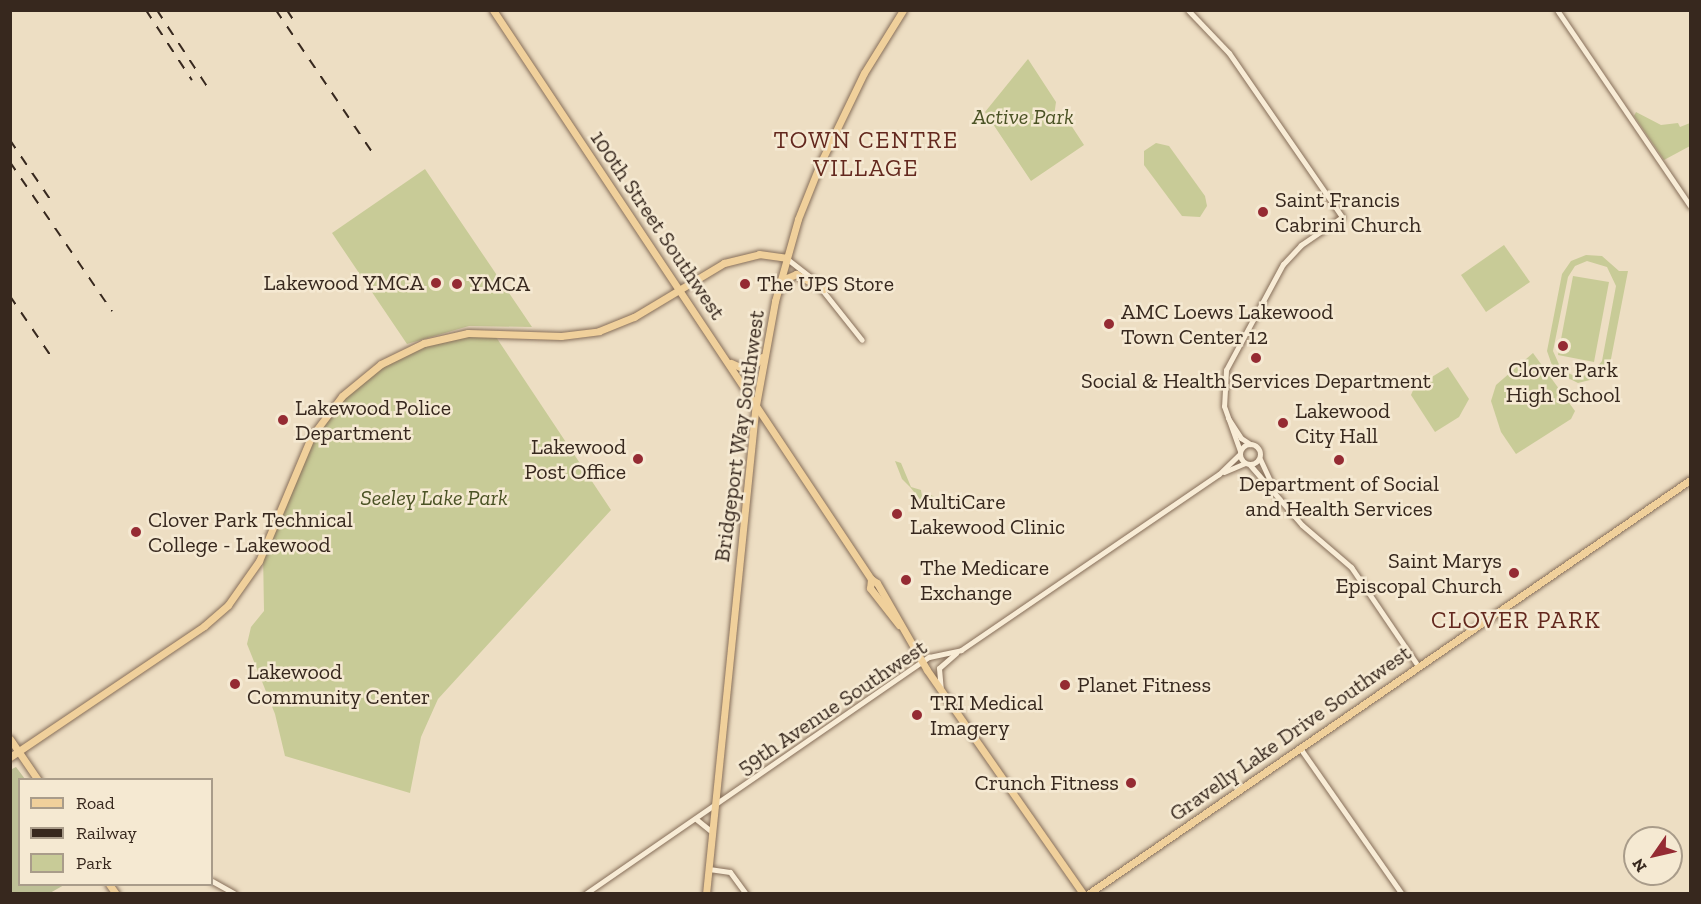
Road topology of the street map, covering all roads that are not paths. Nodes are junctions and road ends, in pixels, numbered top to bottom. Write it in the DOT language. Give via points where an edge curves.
graph roads {
  1 [pos="493,10"];
  2 [pos="903,10"];
  3 [pos="1188,10"];
  4 [pos="1557,10"];
  5 [pos="1690,206"];
  6 [pos="786,258"];
  7 [pos="678,288"];
  8 [pos="823,289"];
  9 [pos="776,297"];
  10 [pos="862,340"];
  11 [pos="766,346"];
  12 [pos="725,359"];
  13 [pos="756,405"];
  14 [pos="1226,414"];
  15 [pos="1251,444"];
  16 [pos="1240,452"];
  17 [pos="1260,459"];
  18 [pos="1247,464"];
  19 [pos="1219,474"];
  20 [pos="1690,480"];
  21 [pos="1276,493"];
  22 [pos="961,651"];
  23 [pos="922,662"];
  24 [pos="1418,666"];
  25 [pos="941,690"];
  26 [pos="10,739"];
  27 [pos="1300,748"];
  28 [pos="19,752"];
  29 [pos="10,758"];
  30 [pos="37,778"];
  31 [pos="715,804"];
  32 [pos="696,819"];
  33 [pos="712,832"];
  34 [pos="709,869"];
  35 [pos="213,882"];
  36 [pos="235,894"];
  37 [pos="585,894"];
  38 [pos="706,894"];
  39 [pos="746,894"];
  40 [pos="1083,894"];
  41 [pos="1088,894"];
  42 [pos="1402,894"];
  1 -- 7 [label="main road, 100th Street Southwest"];
  2 -- 6 [label="main road, Bridgeport Way Southwest" via="850,99 812,182"];
  3 -- 14 [label="street" via="1229,53 1342,217 1296,249 1279,272 1226,370 1222,387"];
  4 -- 5 [label="street"];
  6 -- 7 [label="main road" via="768,254 736,259"];
  6 -- 8 [label="street" via="804,269"];
  6 -- 9 [label="main road, Bridgeport Way Southwest"];
  7 -- 12 [label="main road, 100th Street Southwest"];
  7 -- 28 [label="main road" via="634,318 599,331 561,336 468,333 424,343 370,371 342,396 310,437 259,561 228,605 194,633"];
  8 -- 9 [label="main road" via="794,274 787,278"];
  8 -- 10 [label="street"];
  9 -- 11 [label="main road, Bridgeport Way Southwest"];
  11 -- 12 [label="main road" via="759,363 749,371 738,369"];
  11 -- 13 [label="main road, Bridgeport Way Southwest"];
  12 -- 13 [label="main road, 100th Street Southwest"];
  13 -- 23 [label="main road, 100th Street Southwest" via="871,579 870,588"];
  13 -- 31 [label="main road, Bridgeport Way Southwest"];
  14 -- 15 [label="street" via="1241,438"];
  14 -- 16 [label="street"];
  15 -- 16 [label="street, 59th Avenue Southwest"];
  15 -- 17 [label="street" via="1259,449"];
  16 -- 18 [label="street"];
  16 -- 19 [label="street, 59th Avenue Southwest"];
  17 -- 18 [label="street, 59th Avenue Southwest"];
  17 -- 21 [label="street"];
  18 -- 19 [label="street, 59th Avenue Southwest"];
  18 -- 21 [label="street"];
  19 -- 22 [label="street, 59th Avenue Southwest"];
  20 -- 24 [label="main road, Gravelly Lake Drive Southwest"];
  21 -- 24 [label="street" via="1302,525 1351,567"];
  22 -- 23 [label="street, 59th Avenue Southwest"];
  22 -- 25 [label="street" via="940,666"];
  23 -- 25 [label="main road, 100th Street Southwest"];
  23 -- 31 [label="street, 59th Avenue Southwest"];
  24 -- 27 [label="main road, Gravelly Lake Drive Southwest"];
  25 -- 40 [label="main road, 100th Street Southwest"];
  26 -- 28 [label="main road"];
  27 -- 41 [label="main road, Gravelly Lake Drive Southwest"];
  27 -- 42 [label="street"];
  28 -- 29 [label="main road"];
  28 -- 30 [label="main road"];
  31 -- 32 [label="street, 59th Avenue Southwest"];
  31 -- 33 [label="main road, Bridgeport Way Southwest"];
  32 -- 33 [label="street"];
  32 -- 37 [label="street, 59th Avenue Southwest"];
  33 -- 34 [label="main road, Bridgeport Way Southwest"];
  34 -- 38 [label="main road, Bridgeport Way Southwest"];
  34 -- 39 [label="street" via="730,872"];
  35 -- 36 [label="street"];
}
